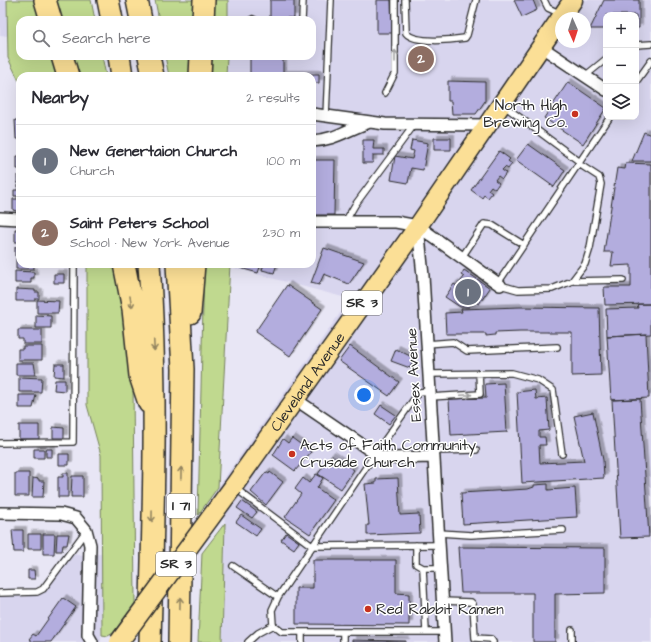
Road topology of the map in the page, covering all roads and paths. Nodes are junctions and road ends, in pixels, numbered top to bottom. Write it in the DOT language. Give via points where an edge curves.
graph roads {
  1 [pos="45,0"];
  2 [pos="108,0"];
  3 [pos="138,0"];
  4 [pos="204,0"];
  5 [pos="302,0"];
  6 [pos="331,0"];
  7 [pos="395,0"];
  8 [pos="405,0"];
  9 [pos="476,0"];
  10 [pos="544,0"];
  11 [pos="573,0"];
  12 [pos="557,12"];
  13 [pos="565,12"];
  14 [pos="50,16"];
  15 [pos="111,16"];
  16 [pos="141,16"];
  17 [pos="203,16"];
  18 [pos="302,16"];
  19 [pos="555,26"];
  20 [pos="651,44"];
  21 [pos="639,45"];
  22 [pos="540,46"];
  23 [pos="63,60"];
  24 [pos="120,60"];
  25 [pos="150,60"];
  26 [pos="201,60"];
  27 [pos="651,61"];
  28 [pos="603,62"];
  29 [pos="67,72"];
  30 [pos="121,72"];
  31 [pos="152,72"];
  32 [pos="200,72"];
  33 [pos="586,76"];
  34 [pos="639,78"];
  35 [pos="603,88"];
  36 [pos="385,93"];
  37 [pos="501,104"];
  38 [pos="316,115"];
  39 [pos="326,116"];
  40 [pos="608,120"];
  41 [pos="369,122"];
  42 [pos="414,124"];
  43 [pos="487,125"];
  44 [pos="316,141"];
  45 [pos="580,163"];
  46 [pos="0,218"];
  47 [pos="16,219"];
  48 [pos="316,222"];
  49 [pos="345,222"];
  50 [pos="418,226"];
  51 [pos="524,245"];
  52 [pos="462,258"];
  53 [pos="74,268"];
  54 [pos="125,268"];
  55 [pos="149,268"];
  56 [pos="177,268"];
  57 [pos="194,268"];
  58 [pos="623,280"];
  59 [pos="572,281"];
  60 [pos="499,284"];
  61 [pos="427,344"];
  62 [pos="557,347"];
  63 [pos="183,369"];
  64 [pos="479,373"];
  65 [pos="429,374"];
  66 [pos="430,394"];
  67 [pos="295,399"];
  68 [pos="155,421"];
  69 [pos="0,443"];
  70 [pos="476,450"];
  71 [pos="375,454"];
  72 [pos="433,454"];
  73 [pos="562,454"];
  74 [pos="233,487"];
  75 [pos="0,513"];
  76 [pos="86,530"];
  77 [pos="563,530"];
  78 [pos="439,532"];
  79 [pos="416,545"];
  80 [pos="439,545"];
  81 [pos="312,546"];
  82 [pos="234,566"];
  83 [pos="422,568"];
  84 [pos="441,568"];
  85 [pos="0,593"];
  86 [pos="278,597"];
  87 [pos="442,601"];
  88 [pos="273,625"];
  89 [pos="572,630"];
  90 [pos="302,632"];
  91 [pos="343,632"];
  92 [pos="426,632"];
  93 [pos="444,637"];
  94 [pos="88,640"];
  95 [pos="119,642"];
  96 [pos="150,642"];
  97 [pos="179,642"];
  98 [pos="248,642"];
  99 [pos="302,642"];
  100 [pos="343,642"];
  101 [pos="493,642"];
  102 [pos="572,642"];
  1 -- 14 [label="highway"];
  2 -- 15 [label="highway"];
  3 -- 16 [label="highway"];
  4 -- 17 [label="highway"];
  5 -- 18 [label="lane"];
  6 -- 39 [label="lane"];
  36 -- 7 [label="lane, one-way" via="395,73"];
  8 -- 9 [label="lane" via="406,33 408,36 423,40 465,38 468,35"];
  10 -- 12 [label="lane" via="548,8"];
  11 -- 13 [label="main road, Cleveland Avenue / SR 3"];
  19 -- 22 [label="main road, Cleveland Avenue / SR 3"];
  20 -- 21 [label="lane"];
  22 -- 33 [label="street"];
  22 -- 37 [label="main road, Cleveland Avenue / SR 3"];
  23 -- 29 [label="highway"];
  24 -- 30 [label="highway"];
  25 -- 31 [label="highway"];
  26 -- 32 [label="highway"];
  27 -- 34 [label="lane"];
  28 -- 33 [label="lane"];
  33 -- 35 [label="street"];
  37 -- 43 [label="main road, Cleveland Avenue / SR 3"];
  37 -- 45 [label="lane"];
  38 -- 39 [label="street"];
  39 -- 41 [label="street"];
  40 -- 45 [label="lane"];
  41 -- 42 [label="street"];
  41 -- 44 [label="street" via="350,128 330,140"];
  42 -- 43 [label="street"];
  42 -- 49 [label="lane"];
  43 -- 50 [label="main road, Cleveland Avenue / SR 3"];
  45 -- 51 [label="lane"];
  45 -- 59 [label="lane" via="599,177 601,184 590,248 585,264"];
  46 -- 47 [label="street"];
  48 -- 49 [label="street"];
  49 -- 50 [label="street" via="402,223"];
  50 -- 52 [label="street"];
  50 -- 61 [label="street, Essex Avenue" via="424,276"];
  50 -- 67 [label="main road, Cleveland Avenue / SR 3"];
  51 -- 52 [label="lane" via="492,225 484,224"];
  51 -- 60 [label="lane"];
  52 -- 60 [label="street"];
  53 -- 69 [label="lane" via="73,442"];
  54 -- 68 [label="highway, one-way" via="133,309 140,376"];
  55 -- 68 [label="highway, I 71, one-way"];
  56 -- 63 [label="highway, I 71"];
  57 -- 63 [label="highway"];
  58 -- 59 [label="lane"];
  59 -- 60 [label="lane" via="552,289 518,290"];
  61 -- 62 [label="lane" via="453,342 467,351"];
  61 -- 65 [label="street, Essex Avenue"];
  97 -- 63 [label="highway, I 71, one-way"];
  64 -- 65 [label="lane"];
  66 -- 64 [label="lane, one-way" via="480,394"];
  64 -- 73 [label="lane" via="512,373 538,380 553,390"];
  65 -- 66 [label="street, Essex Avenue"];
  66 -- 71 [label="lane" via="419,392"];
  66 -- 72 [label="street, Essex Avenue"];
  67 -- 71 [label="street"];
  67 -- 74 [label="main road, Cleveland Avenue / SR 3"];
  68 -- 96 [label="highway, I 71, one-way"];
  70 -- 72 [label="lane"];
  71 -- 72 [label="street" via="391,458"];
  71 -- 81 [label="lane"];
  72 -- 78 [label="street, Essex Avenue"];
  74 -- 81 [label="lane"];
  74 -- 95 [label="main road, Cleveland Avenue / SR 3, bridge"];
  75 -- 76 [label="street" via="61,514 76,518"];
  76 -- 85 [label="lane" via="43,589 37,592"];
  76 -- 94 [label="street" via="90,545"];
  77 -- 78 [label="lane" via="471,535"];
  78 -- 80 [label="street, Essex Avenue"];
  79 -- 80 [label="lane"];
  79 -- 81 [label="lane"];
  79 -- 83 [label="lane" via="416,564"];
  80 -- 84 [label="street, Essex Avenue"];
  81 -- 86 [label="lane"];
  82 -- 86 [label="lane"];
  83 -- 84 [label="lane"];
  83 -- 92 [label="lane"];
  84 -- 87 [label="street, Essex Avenue"];
  86 -- 88 [label="lane" via="272,610"];
  87 -- 93 [label="street, Essex Avenue"];
  87 -- 101 [label="lane" via="471,602 474,638 491,639"];
  88 -- 90 [label="lane" via="282,632"];
  88 -- 98 [label="lane"];
  89 -- 102 [label="lane"];
  90 -- 91 [label="lane"];
  90 -- 99 [label="lane"];
  91 -- 92 [label="lane"];
  91 -- 100 [label="lane"];
  92 -- 93 [label="lane"];
}
